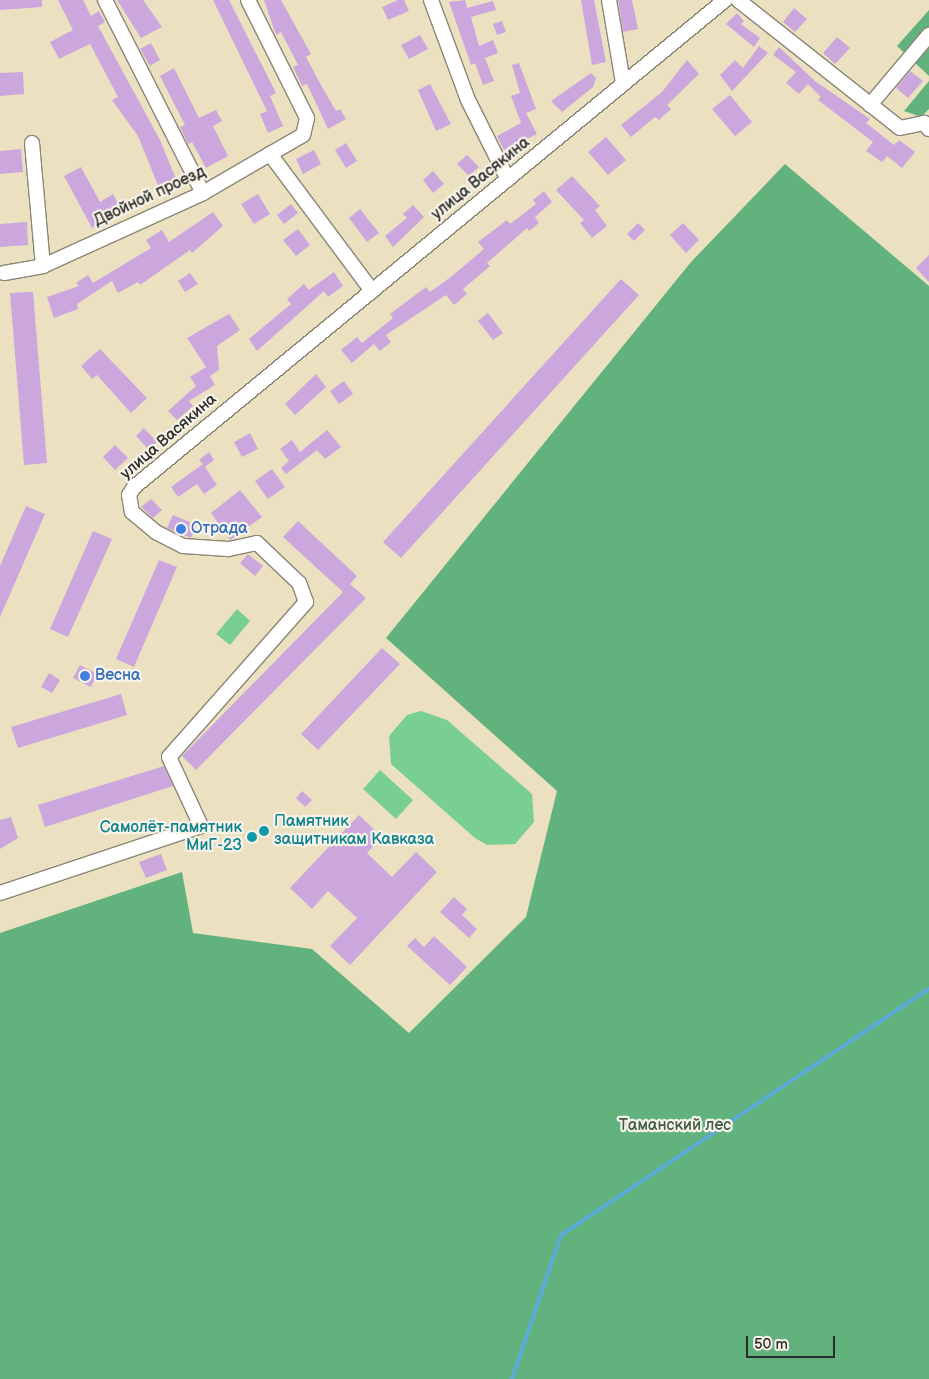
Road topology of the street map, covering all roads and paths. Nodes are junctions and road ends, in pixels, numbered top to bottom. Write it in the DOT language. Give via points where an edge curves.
graph roads {
  1 [pos="105,0"];
  2 [pos="248,0"];
  3 [pos="431,0"];
  4 [pos="609,0"];
  5 [pos="725,0"];
  6 [pos="738,0"];
  7 [pos="929,35"];
  8 [pos="623,83"];
  9 [pos="870,105"];
  10 [pos="927,124"];
  11 [pos="32,143"];
  12 [pos="270,154"];
  13 [pos="508,180"];
  14 [pos="204,193"];
  15 [pos="43,266"];
  16 [pos="4,273"];
  17 [pos="372,291"];
  18 [pos="0,893"];
  1 -- 14 [label="street"];
  2 -- 12 [label="street, Двойной проезд" via="307,118 303,135"];
  3 -- 13 [label="street" via="468,100"];
  4 -- 8 [label="street"];
  5 -- 8 [label="street, улица Васякина"];
  6 -- 9 [label="street"];
  7 -- 9 [label="street"];
  8 -- 13 [label="street, улица Васякина"];
  9 -- 10 [label="street" via="900,128"];
  11 -- 15 [label="street"];
  12 -- 14 [label="street, Двойной проезд"];
  12 -- 17 [label="street"];
  13 -- 17 [label="street, улица Васякина"];
  14 -- 15 [label="street, Двойной проезд"];
  15 -- 16 [label="street, Двойной проезд"];
  17 -- 18 [label="street, улица Васякина" via="156,468 129,495 128,505 138,519 183,546 228,549 257,542 305,592 302,611 170,757 201,826"];
}
